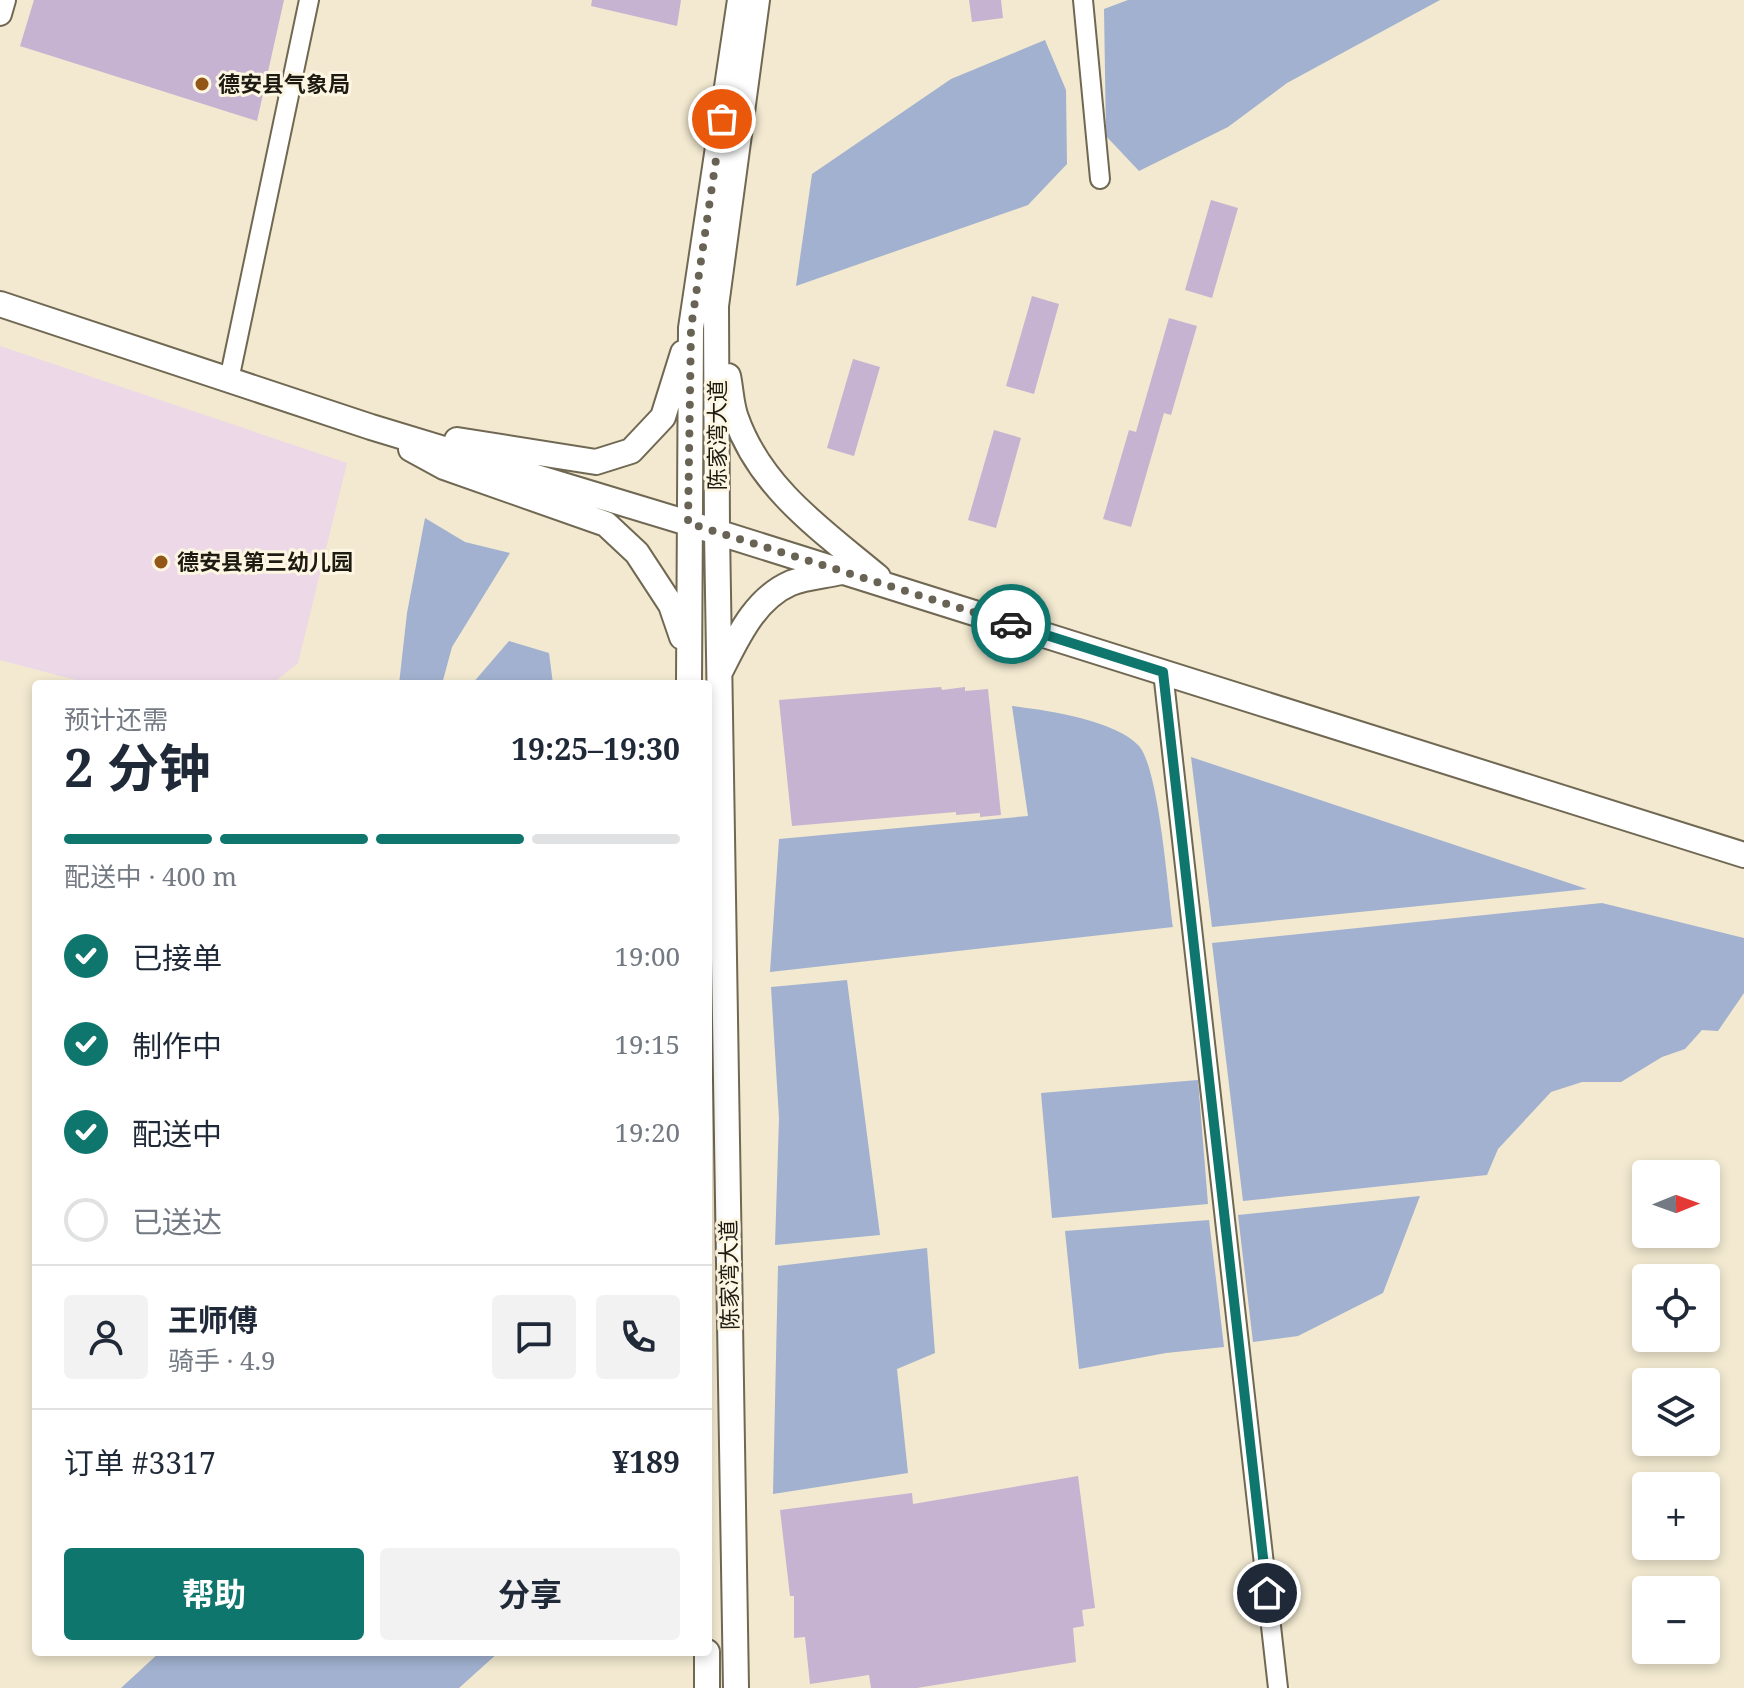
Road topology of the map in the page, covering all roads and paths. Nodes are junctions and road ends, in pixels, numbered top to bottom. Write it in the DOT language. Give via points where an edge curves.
graph roads {
  1 [pos="4,0"];
  2 [pos="309,0"];
  3 [pos="740,0"];
  4 [pos="757,0"];
  5 [pos="1083,0"];
  6 [pos="0,14"];
  7 [pos="1100,179"];
  8 [pos="0,304"];
  9 [pos="716,306"];
  10 [pos="691,328"];
  11 [pos="229,380"];
  12 [pos="371,427"];
  13 [pos="688,523"];
  14 [pos="717,532"];
  15 [pos="844,572"];
  16 [pos="889,586"];
  17 [pos="688,655"];
  18 [pos="1163,672"];
  19 [pos="719,674"];
  20 [pos="689,680"];
  21 [pos="1744,855"];
  22 [pos="707,1656"];
  23 [pos="707,1688"];
  24 [pos="736,1688"];
  25 [pos="1278,1688"];
  1 -- 6 [label="street"];
  2 -- 11 [label="street"];
  3 -- 10 [label="main road, 陈家湾大道"];
  4 -- 9 [label="main road, 陈家湾大道"];
  5 -- 7 [label="street"];
  8 -- 11 [label="main road"];
  9 -- 14 [label="main road, 陈家湾大道"];
  9 -- 16 [label="main road" via="735,417 748,446 780,496"];
  10 -- 12 [label="main road" via="663,417 631,451 596,462"];
  10 -- 13 [label="main road, 陈家湾大道"];
  11 -- 12 [label="main road"];
  12 -- 13 [label="main road"];
  12 -- 17 [label="main road" via="444,467 606,524 637,553 671,605"];
  13 -- 14 [label="main road"];
  13 -- 17 [label="main road, 陈家湾大道"];
  14 -- 15 [label="main road"];
  14 -- 19 [label="main road, 陈家湾大道"];
  15 -- 16 [label="main road"];
  15 -- 19 [label="main road" via="791,583 767,599 745,624"];
  16 -- 18 [label="main road"];
  17 -- 20 [label="main road, 陈家湾大道"];
  18 -- 21 [label="main road"];
  18 -- 25 [label="street"];
  19 -- 24 [label="main road, 陈家湾大道"];
  22 -- 23 [label="main road"];
}
